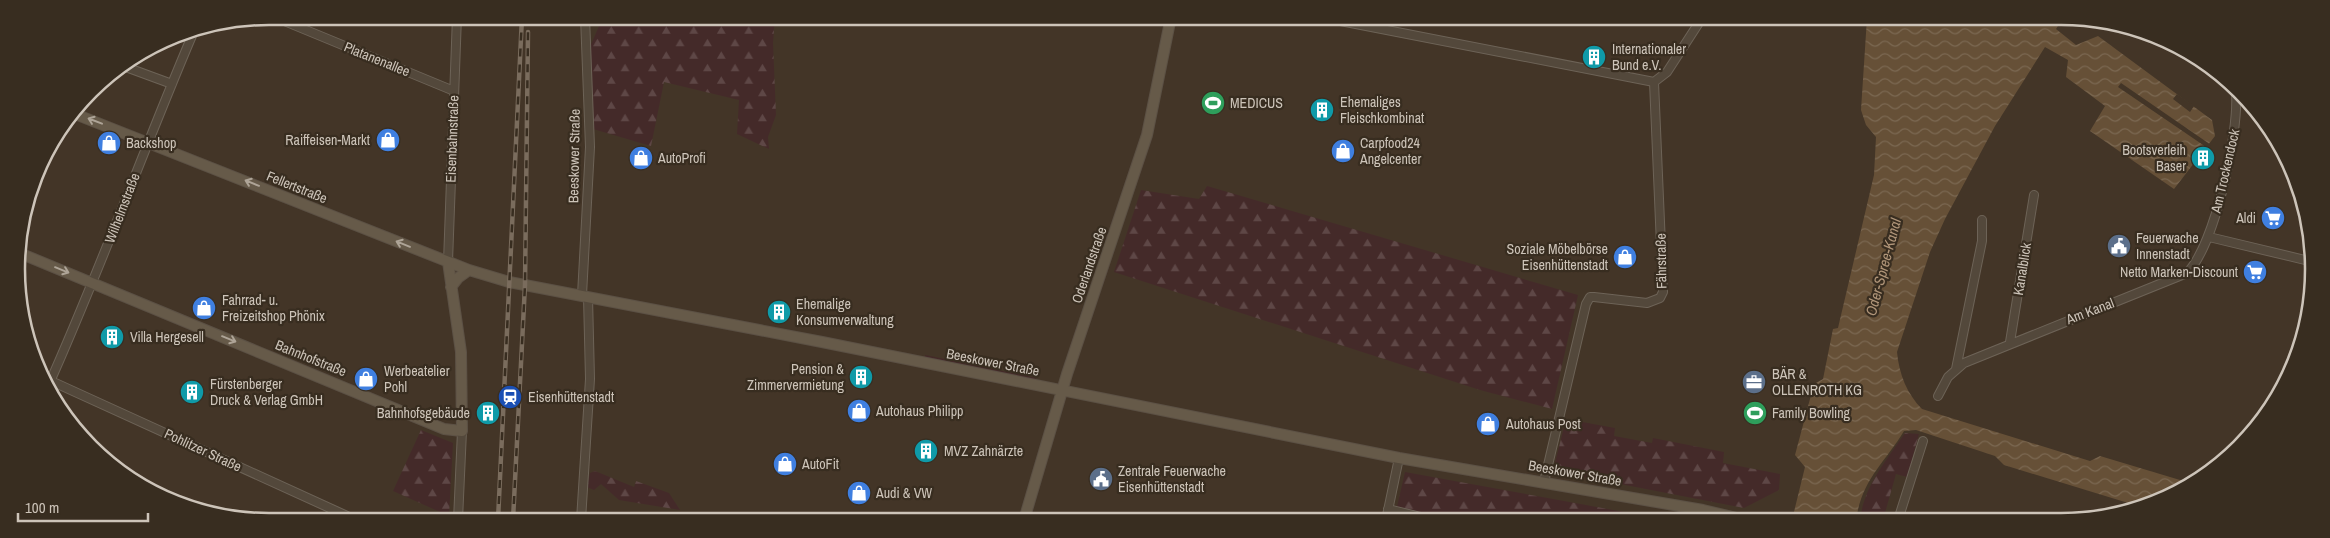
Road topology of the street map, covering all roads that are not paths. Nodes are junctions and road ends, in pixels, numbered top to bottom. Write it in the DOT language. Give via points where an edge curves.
graph roads {
  1 [pos="294,25"];
  2 [pos="457,25"];
  3 [pos="586,25"];
  4 [pos="1169,25"];
  5 [pos="1361,25"];
  6 [pos="1697,25"];
  7 [pos="191,38"];
  8 [pos="130,68"];
  9 [pos="1654,82"];
  10 [pos="172,84"];
  11 [pos="454,91"];
  12 [pos="2236,98"];
  13 [pos="79,115"];
  14 [pos="147,142"];
  15 [pos="2034,195"];
  16 [pos="1982,220"];
  17 [pos="2209,237"];
  18 [pos="26,256"];
  19 [pos="2304,260"];
  20 [pos="448,262"];
  21 [pos="469,270"];
  22 [pos="509,282"];
  23 [pos="94,283"];
  24 [pos="451,287"];
  25 [pos="585,296"];
  26 [pos="2010,342"];
  27 [pos="1956,369"];
  28 [pos="51,379"];
  29 [pos="54,384"];
  30 [pos="1063,390"];
  31 [pos="1938,396"];
  32 [pos="462,431"];
  33 [pos="1923,442"];
  34 [pos="1399,458"];
  35 [pos="1544,482"];
  36 [pos="1388,509"];
  37 [pos="340,513"];
  38 [pos="458,513"];
  39 [pos="581,513"];
  40 [pos="1026,513"];
  41 [pos="1387,513"];
  42 [pos="1404,513"];
  43 [pos="1716,513"];
  44 [pos="1900,513"];
  1 -- 11 [label="street, Platanenallee"];
  2 -- 11 [label="street, Eisenbahnstraße"];
  3 -- 25 [label="street, Beeskower Straße" via="590,147"];
  4 -- 30 [label="street, Oderlandstraße" via="1147,135"];
  5 -- 9 [label="street"];
  6 -- 9 [label="street" via="1667,72"];
  7 -- 10 [label="street, Wilhelmstraße"];
  8 -- 10 [label="street"];
  9 -- 35 [label="street, Fährstraße" via="1663,292 1660,298 1647,302 1590,297"];
  10 -- 14 [label="street, Wilhelmstraße"];
  11 -- 20 [label="street, Eisenbahnstraße"];
  12 -- 17 [label="street, Am Trockendock" via="2236,127"];
  14 -- 13 [label="street, Fellertstraße, one-way"];
  20 -- 14 [label="street, Fellertstraße, one-way"];
  14 -- 23 [label="street, Wilhelmstraße"];
  15 -- 26 [label="street, Kanalblick"];
  16 -- 27 [label="street, Am Kanal" via="1982,241"];
  17 -- 19 [label="street"];
  17 -- 26 [label="street, Am Kanal" via="2195,265 2187,272"];
  18 -- 23 [label="street, Bahnhofstraße, one-way"];
  20 -- 21 [label="street, Fellertstraße"];
  20 -- 24 [label="street"];
  21 -- 22 [label="street, Fellertstraße"];
  21 -- 24 [label="street"];
  22 -- 25 [label="street, Beeskower Straße"];
  23 -- 28 [label="street, Wilhelmstraße"];
  23 -- 32 [label="street, Bahnhofstraße, one-way" via="444,429"];
  24 -- 32 [label="street" via="462,352"];
  25 -- 30 [label="street, Beeskower Straße"];
  25 -- 39 [label="street" via="590,379"];
  26 -- 27 [label="street, Am Kanal" via="1964,362"];
  27 -- 31 [label="street, Am Kanal"];
  29 -- 37 [label="street, Pohlitzer Straße"];
  30 -- 34 [label="street, Beeskower Straße"];
  30 -- 40 [label="street, Oderlandstraße"];
  32 -- 38 [label="street"];
  33 -- 44 [label="street"];
  34 -- 35 [label="street, Beeskower Straße"];
  34 -- 36 [label="street"];
  35 -- 43 [label="street, Beeskower Straße"];
  36 -- 41 [label="street"];
  36 -- 42 [label="street"];
}
